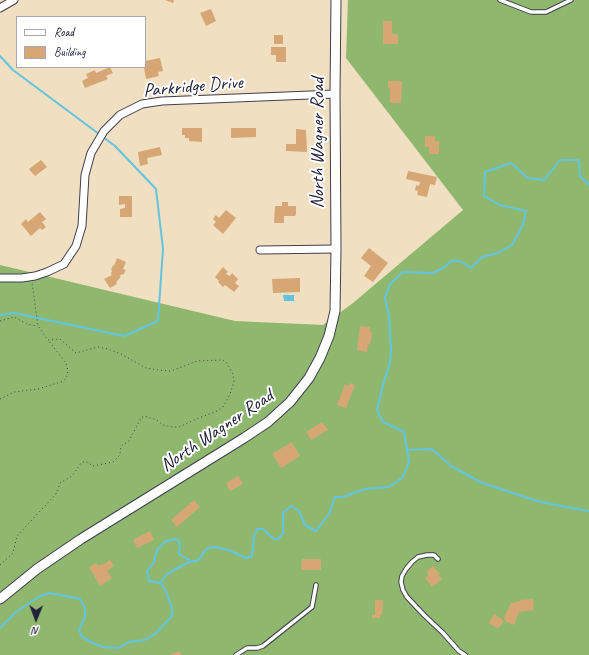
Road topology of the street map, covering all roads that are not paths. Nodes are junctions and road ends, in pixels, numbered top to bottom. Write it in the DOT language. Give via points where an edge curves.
graph roads {
  1 [pos="14,0"];
  2 [pos="336,0"];
  3 [pos="500,0"];
  4 [pos="571,0"];
  5 [pos="0,8"];
  6 [pos="334,94"];
  7 [pos="336,249"];
  8 [pos="260,250"];
  9 [pos="0,278"];
  10 [pos="438,559"];
  11 [pos="316,585"];
  12 [pos="0,599"];
  13 [pos="236,655"];
  14 [pos="465,655"];
  1 -- 5 [label="street"];
  2 -- 6 [label="street, North Wagner Road"];
  3 -- 4 [label="lane" via="531,12 546,12"];
  6 -- 7 [label="street, North Wagner Road"];
  6 -- 9 [label="street, Parkridge Drive" via="162,101 142,104 120,115 104,131 91,153 85,175 82,226 76,246 64,264 47,272 22,278"];
  7 -- 8 [label="street"];
  7 -- 12 [label="street, North Wagner Road" via="335,312 329,336 309,378 290,402 268,422 37,569"];
  10 -- 14 [label="lane" via="434,555 418,556 402,576 403,590"];
  11 -- 13 [label="lane" via="312,607 264,645 247,648"];
}
